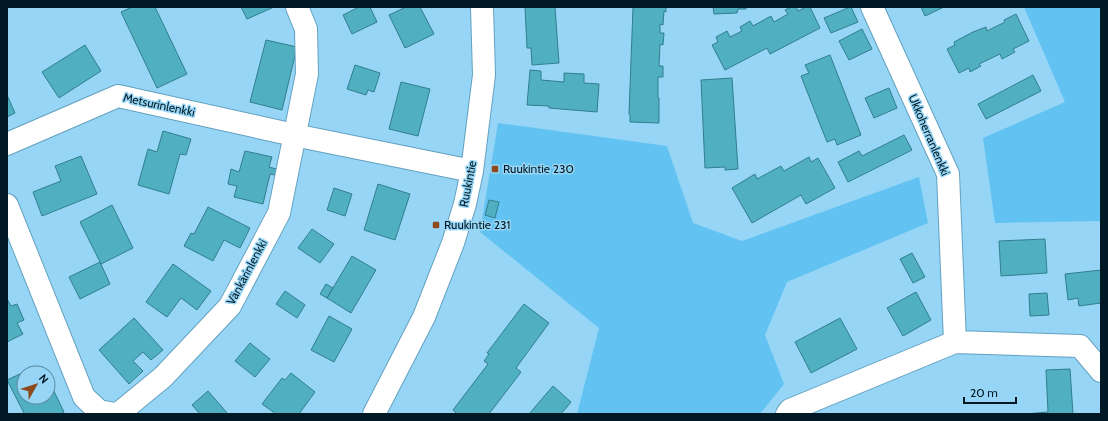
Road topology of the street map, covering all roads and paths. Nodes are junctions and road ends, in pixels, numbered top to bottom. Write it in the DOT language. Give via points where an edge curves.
graph roads {
  1 [pos="297,7"];
  2 [pos="482,7"];
  3 [pos="872,7"];
  4 [pos="294,135"];
  5 [pos="7,144"];
  6 [pos="472,171"];
  7 [pos="7,205"];
  8 [pos="955,342"];
  9 [pos="1101,371"];
  10 [pos="116,414"];
  11 [pos="374,414"];
  12 [pos="787,414"];
  1 -- 4 [label="street" via="306,29 307,74"];
  2 -- 6 [label="street, Ruukintie" via="484,75"];
  3 -- 8 [label="street, Ukkoherranlenkki" via="948,174"];
  4 -- 5 [label="street, Metsurinlenkki" via="118,96"];
  4 -- 6 [label="street, Metsurinlenkki"];
  4 -- 10 [label="street, Vänkärinlenkki" via="279,213 230,306 163,377"];
  6 -- 11 [label="street, Ruukintie" via="453,243 424,317"];
  7 -- 10 [label="street, Vänkärinlenkki" via="84,397 99,411"];
  8 -- 9 [label="street" via="1080,346"];
  8 -- 12 [label="street" via="790,410"];
}
